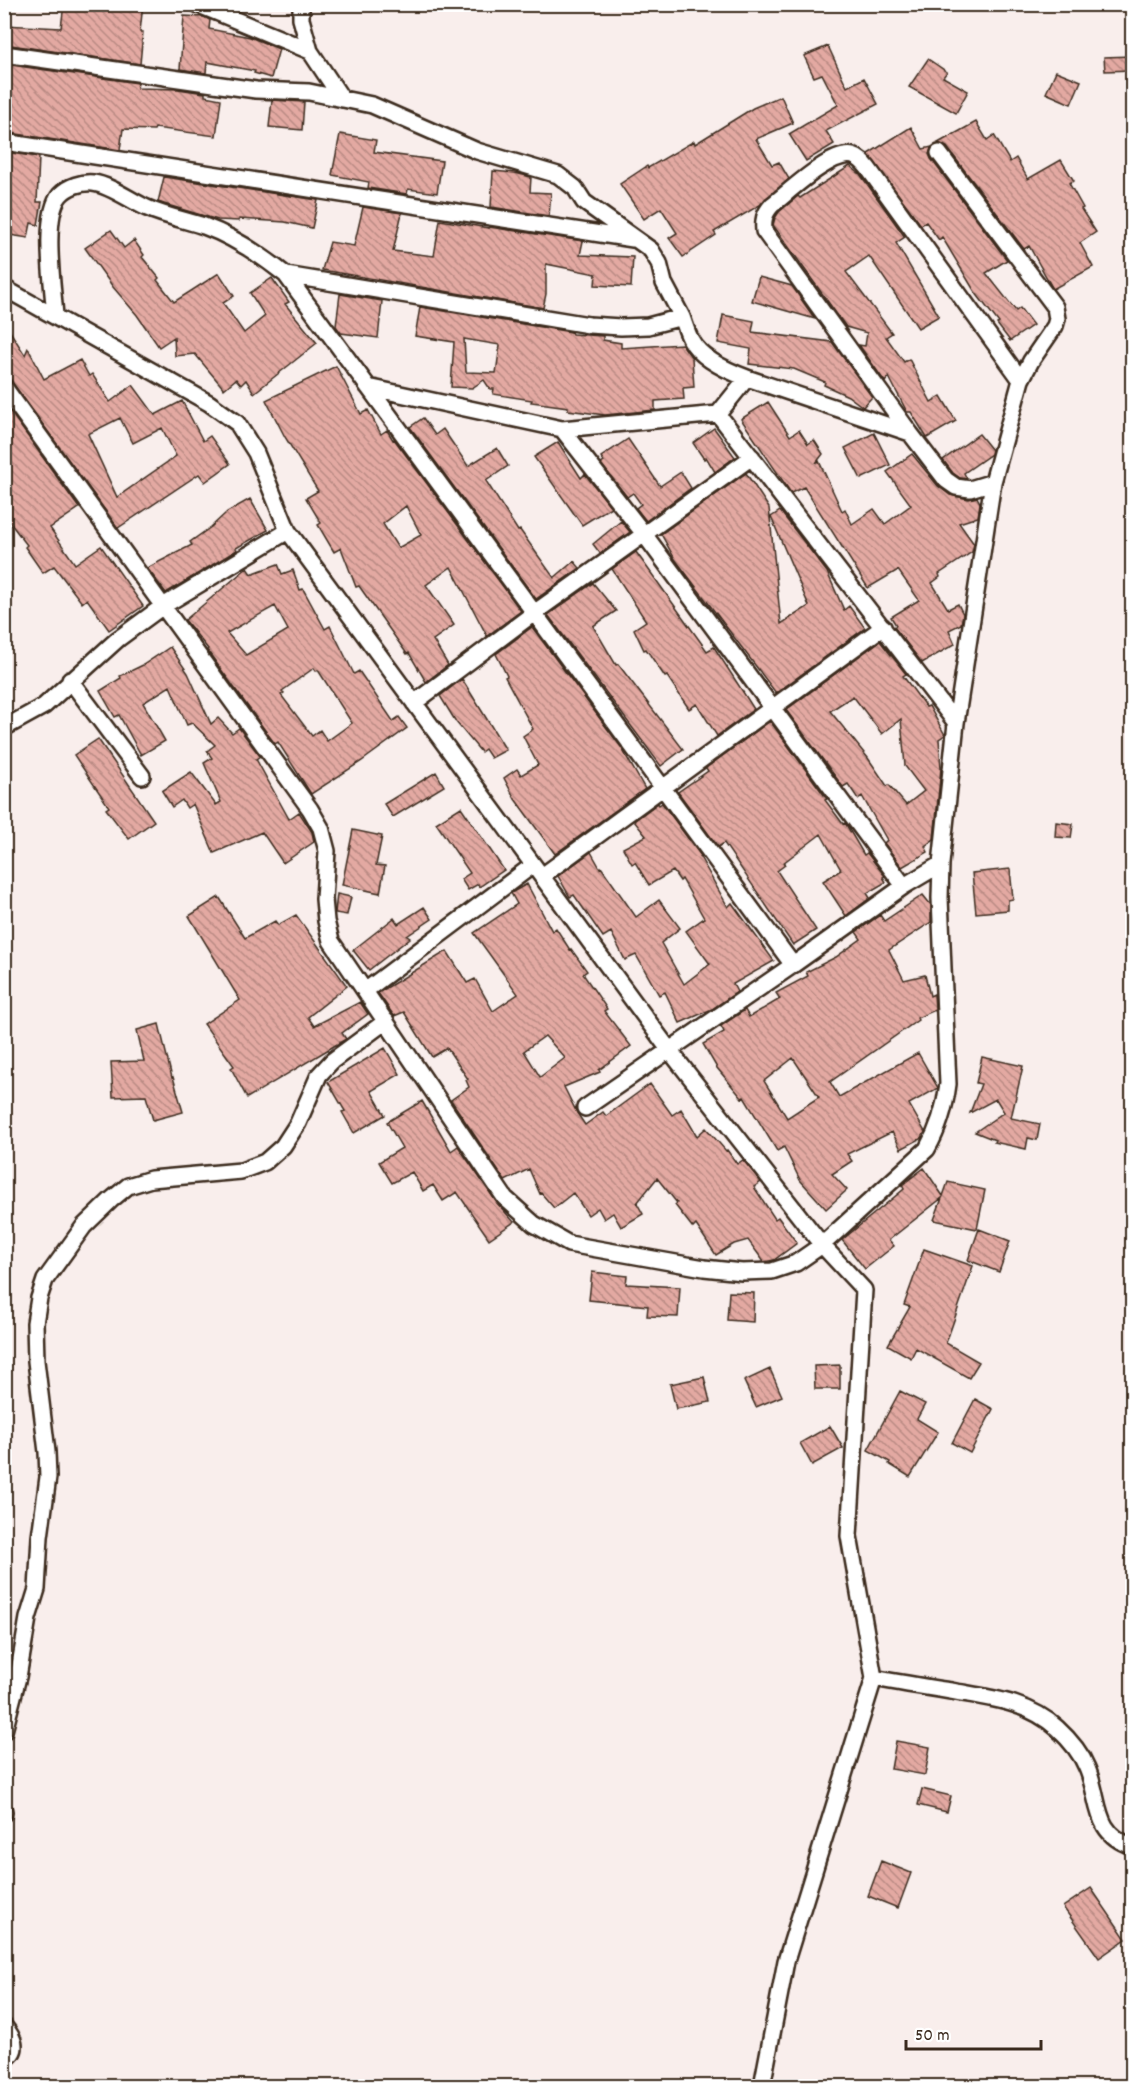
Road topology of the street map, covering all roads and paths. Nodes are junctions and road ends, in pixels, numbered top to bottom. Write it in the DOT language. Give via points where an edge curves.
graph roads {
  1 [pos="196,4"];
  2 [pos="301,4"];
  3 [pos="309,51"];
  4 [pos="4,54"];
  5 [pos="342,99"];
  6 [pos="4,142"];
  7 [pos="939,153"];
  8 [pos="639,239"];
  9 [pos="286,275"];
  10 [pos="4,288"];
  11 [pos="55,316"];
  12 [pos="682,317"];
  13 [pos="747,378"];
  14 [pos="1021,380"];
  15 [pos="4,387"];
  16 [pos="368,387"];
  17 [pos="718,414"];
  18 [pos="562,429"];
  19 [pos="910,433"];
  20 [pos="752,457"];
  21 [pos="993,482"];
  22 [pos="288,531"];
  23 [pos="644,534"];
  24 [pos="163,606"];
  25 [pos="534,613"];
  26 [pos="883,627"];
  27 [pos="70,680"];
  28 [pos="414,703"];
  29 [pos="772,707"];
  30 [pos="957,723"];
  31 [pos="4,728"];
  32 [pos="142,776"];
  33 [pos="662,787"];
  34 [pos="941,864"];
  35 [pos="537,870"];
  36 [pos="904,886"];
  37 [pos="793,965"];
  38 [pos="365,991"];
  39 [pos="386,1021"];
  40 [pos="670,1051"];
  41 [pos="585,1108"];
  42 [pos="822,1245"];
  43 [pos="874,1678"];
  44 [pos="4,1731"];
  45 [pos="1132,1846"];
  46 [pos="4,2026"];
  47 [pos="4,2059"];
  48 [pos="762,2086"];
  1 -- 3 [label="street"];
  2 -- 3 [label="street"];
  3 -- 5 [label="street"];
  4 -- 5 [label="street"];
  5 -- 8 [label="street" via="372,105 477,151 558,175 575,188 584,202"];
  6 -- 8 [label="street"];
  7 -- 14 [label="street" via="1055,307 1055,326"];
  8 -- 12 [label="street" via="659,263 664,283"];
  9 -- 11 [label="street" via="240,243 204,226 151,210 94,183 80,184 59,195 52,213"];
  9 -- 12 [label="street" via="589,325 648,326"];
  9 -- 16 [label="street"];
  10 -- 11 [label="street"];
  11 -- 22 [label="street" via="209,402 237,423 256,453"];
  12 -- 13 [label="street" via="698,348 725,369"];
  13 -- 17 [label="street"];
  13 -- 19 [label="street"];
  14 -- 19 [label="street" via="868,168 852,156 832,160 766,212 764,231"];
  14 -- 21 [label="street"];
  15 -- 24 [label="street"];
  16 -- 18 [label="street"];
  16 -- 25 [label="street"];
  17 -- 18 [label="street"];
  17 -- 20 [label="street"];
  18 -- 23 [label="street"];
  19 -- 21 [label="street" via="946,480 956,487 970,489"];
  20 -- 23 [label="street"];
  20 -- 26 [label="street"];
  21 -- 30 [label="street"];
  22 -- 24 [label="street"];
  22 -- 28 [label="street"];
  23 -- 25 [label="street"];
  23 -- 29 [label="street"];
  24 -- 27 [label="street"];
  24 -- 38 [label="street" via="321,828 327,851 324,899 331,941"];
  25 -- 28 [label="street"];
  25 -- 33 [label="street"];
  26 -- 29 [label="street"];
  26 -- 30 [label="street"];
  27 -- 31 [label="street" via="44,706"];
  27 -- 32 [label="street"];
  28 -- 35 [label="street"];
  29 -- 33 [label="street"];
  29 -- 36 [label="street"];
  30 -- 34 [label="street"];
  33 -- 35 [label="street"];
  33 -- 37 [label="street"];
  34 -- 36 [label="street"];
  34 -- 42 [label="street" via="948,1084 945,1108 927,1149"];
  35 -- 38 [label="street"];
  35 -- 40 [label="street"];
  36 -- 37 [label="street"];
  37 -- 40 [label="street"];
  38 -- 39 [label="street"];
  39 -- 42 [label="street" via="505,1198 534,1224 569,1244 741,1272 772,1271 796,1263"];
  39 -- 44 [label="street" via="319,1075 298,1123 283,1146 265,1162 241,1171 151,1179 128,1186 84,1226 45,1280 35,1323 48,1477 37,1589"];
  40 -- 41 [label="street"];
  40 -- 42 [label="street"];
  42 -- 43 [label="street" via="864,1290 849,1536"];
  43 -- 45 [label="street" via="1005,1701 1043,1717 1057,1728 1088,1768 1098,1813 1107,1830"];
  43 -- 48 [label="street" via="786,1961"];
  46 -- 47 [label="street" via="15,2048"];
}
